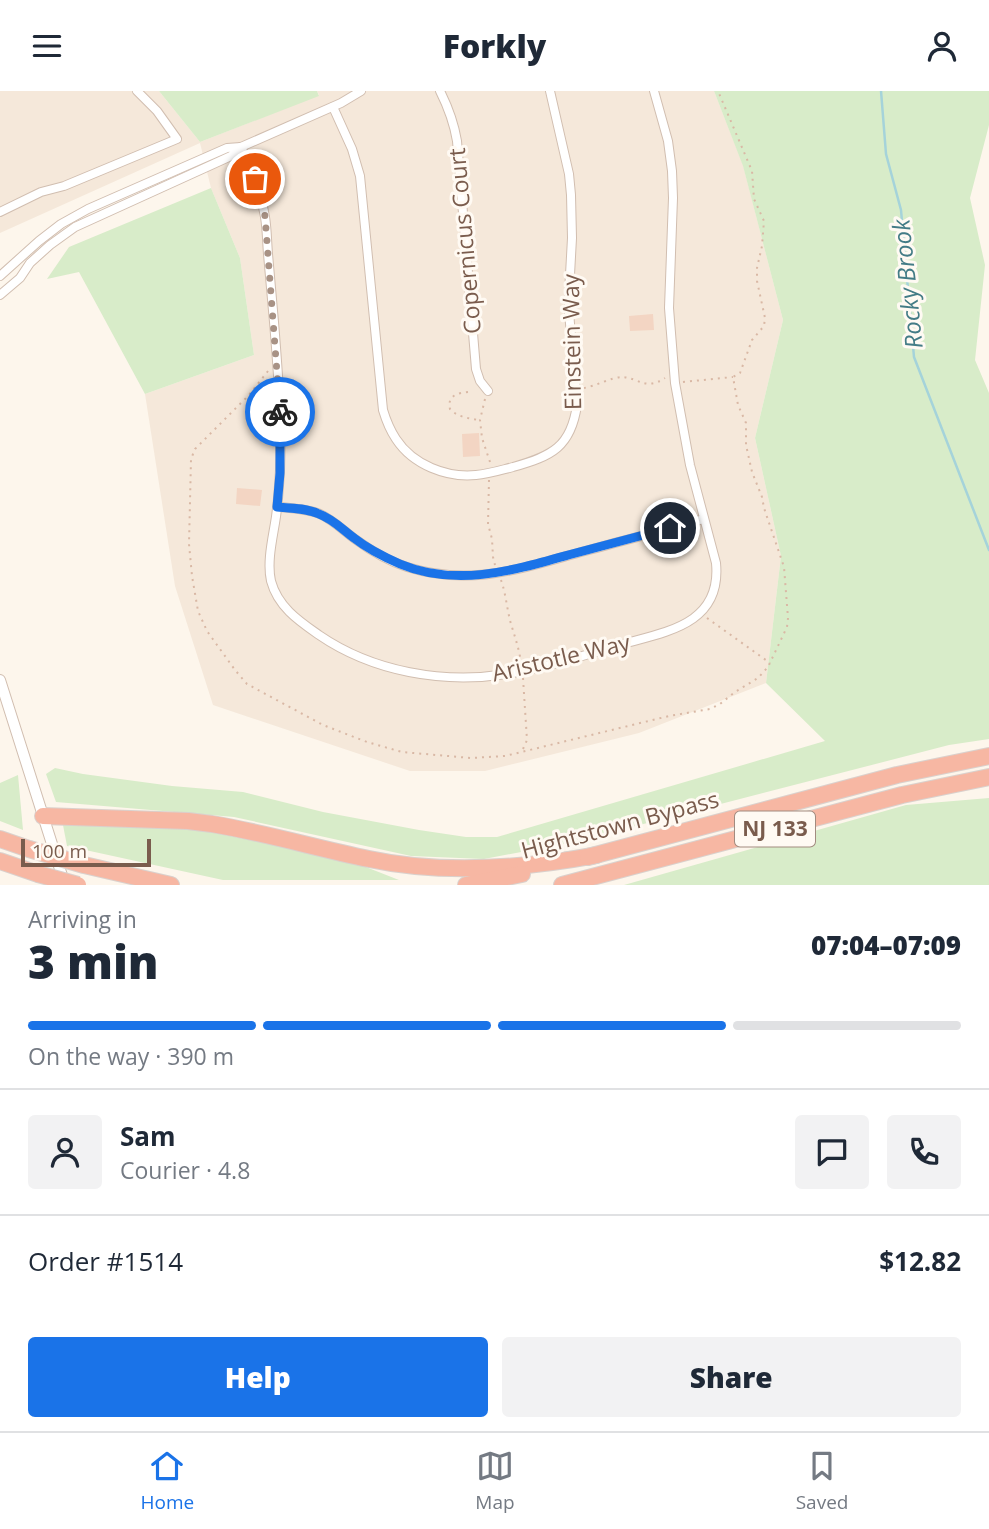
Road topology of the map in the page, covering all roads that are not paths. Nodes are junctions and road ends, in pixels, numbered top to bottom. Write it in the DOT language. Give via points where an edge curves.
graph roads {
  1 [pos="137,91"];
  2 [pos="361,91"];
  3 [pos="440,91"];
  4 [pos="550,91"];
  5 [pos="654,91"];
  6 [pos="333,107"];
  7 [pos="241,147"];
  8 [pos="0,212"];
  9 [pos="30,263"];
  10 [pos="0,276"];
  11 [pos="0,289"];
  12 [pos="0,295"];
  13 [pos="488,391"];
  14 [pos="277,507"];
  15 [pos="704,519"];
  16 [pos="0,680"];
  17 [pos="989,756"];
  18 [pos="989,777"];
  19 [pos="43,816"];
  20 [pos="0,839"];
  21 [pos="597,855"];
  22 [pos="672,857"];
  23 [pos="0,861"];
  24 [pos="65,885"];
  25 [pos="78,885"];
  26 [pos="171,885"];
  27 [pos="466,885"];
  28 [pos="562,885"];
  29 [pos="585,885"];
  1 -- 8 [label="street" via="177,139"];
  2 -- 6 [label="street"];
  3 -- 13 [label="street, Copernicus Court" via="457,141 476,369"];
  4 -- 6 [label="street, Einstein Way" via="571,195 569,312 575,420 553,452 473,476 438,471 425,464 406,451 388,424 358,163"];
  5 -- 15 [label="street" via="672,170 669,308 675,380"];
  6 -- 7 [label="street"];
  7 -- 9 [label="street" via="231,156 75,227"];
  7 -- 10 [label="street" via="227,148 88,209 61,224"];
  7 -- 14 [label="street, Aristotle Way" via="265,216 280,404"];
  9 -- 11 [label="street"];
  9 -- 12 [label="street"];
  14 -- 15 [label="street" via="318,513 403,565 460,576 499,573"];
  14 -- 15 [label="street, Aristotle Way" via="271,580 295,618 370,661 413,673 460,678 523,671 688,624 708,604 715,589 716,563"];
  16 -- 19 [label="street"];
  17 -- 21 [label="highway, Hightstown Bypass / NJ 133" via="898,775"];
  18 -- 22 [label="highway, Hightstown Bypass / NJ 133" via="902,795"];
  19 -- 21 [label="highway" via="212,824 370,860 437,867 521,866"];
  19 -- 24 [label="street"];
  20 -- 26 [label="highway, bridge"];
  21 -- 27 [label="highway, Hightstown Bypass / NJ 133"];
  22 -- 28 [label="highway, Hightstown Bypass / NJ 133"];
  22 -- 29 [label="highway"];
  23 -- 25 [label="highway, bridge"];
}
